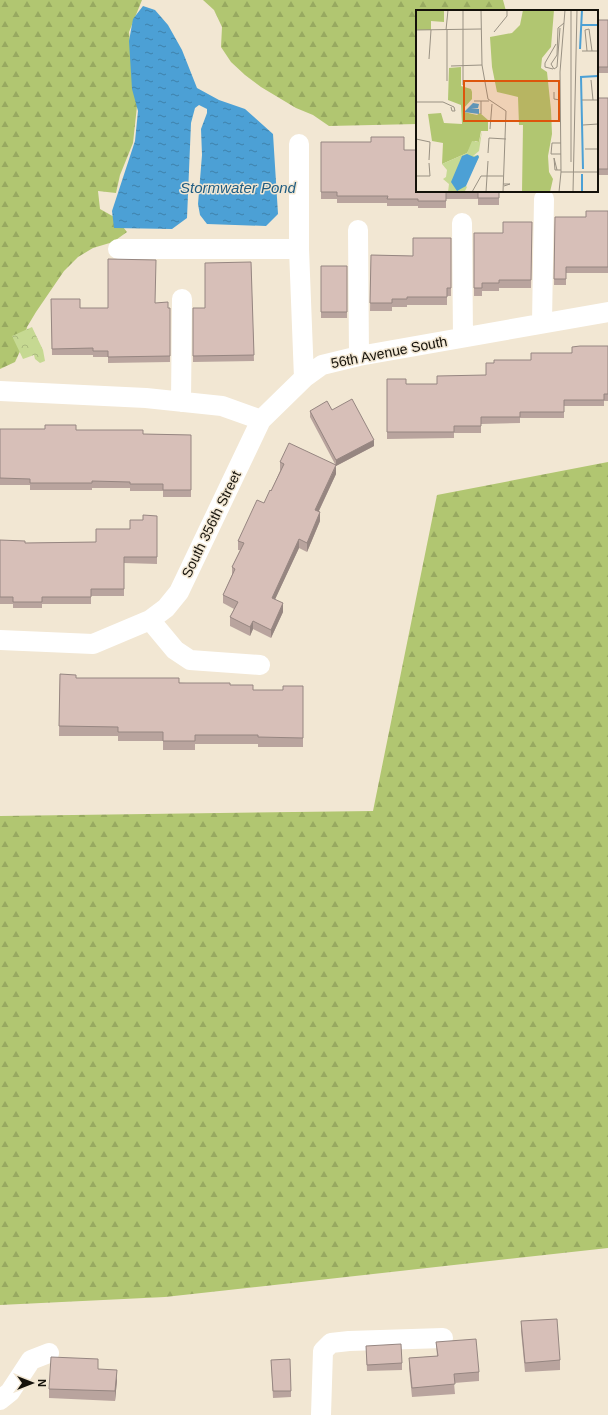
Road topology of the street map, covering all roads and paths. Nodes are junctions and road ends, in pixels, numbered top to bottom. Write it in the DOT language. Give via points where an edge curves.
graph roads {
  1 [pos="299,144"];
  2 [pos="544,199"];
  3 [pos="462,223"];
  4 [pos="358,230"];
  5 [pos="118,249"];
  6 [pos="299,249"];
  7 [pos="182,299"];
  8 [pos="608,312"];
  9 [pos="542,324"];
  10 [pos="463,337"];
  11 [pos="359,356"];
  12 [pos="304,378"];
  13 [pos="0,391"];
  14 [pos="181,402"];
  15 [pos="261,420"];
  16 [pos="150,620"];
  17 [pos="0,640"];
  18 [pos="260,665"];
  19 [pos="442,1338"];
  20 [pos="49,1353"];
  21 [pos="0,1400"];
  22 [pos="321,1415"];
  1 -- 6 [label="street"];
  2 -- 9 [label="street"];
  3 -- 10 [label="street"];
  4 -- 11 [label="street"];
  5 -- 6 [label="street"];
  6 -- 12 [label="street"];
  7 -- 14 [label="street"];
  8 -- 9 [label="street, 56th Avenue South"];
  9 -- 10 [label="street, 56th Avenue South"];
  10 -- 11 [label="street, 56th Avenue South"];
  11 -- 12 [label="street, 56th Avenue South" via="322,365"];
  12 -- 15 [label="street, 56th Avenue South"];
  13 -- 14 [label="street"];
  14 -- 15 [label="street" via="222,406"];
  15 -- 16 [label="street, South 356th Street" via="179,592 166,608"];
  16 -- 17 [label="street, South 356th Street" via="93,644"];
  16 -- 18 [label="street" via="175,650 190,660"];
  19 -- 22 [label="street" via="331,1343 323,1351"];
  20 -- 21 [label="street" via="31,1360 10,1392"];
}
